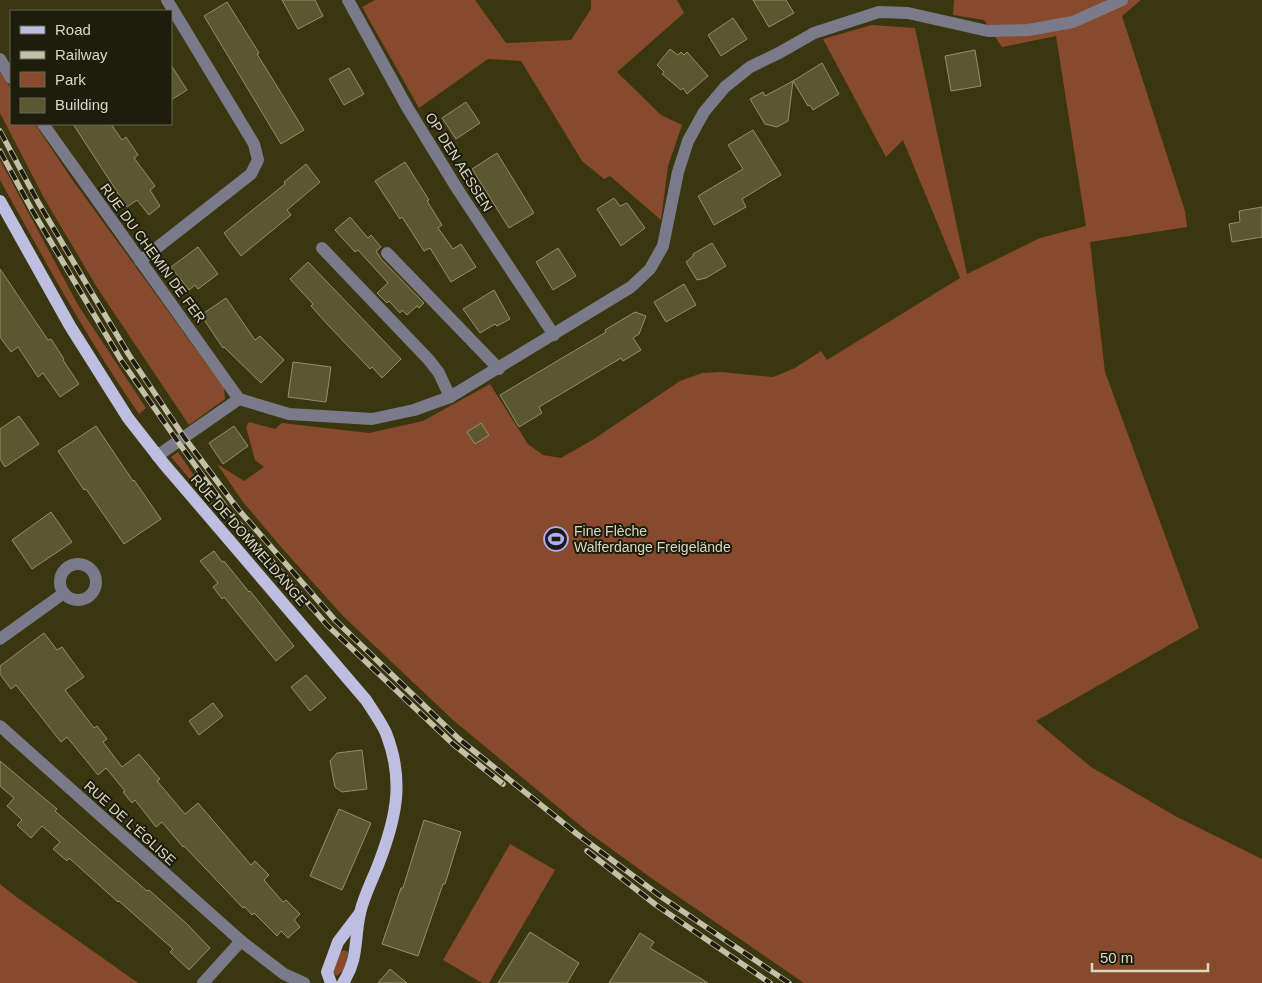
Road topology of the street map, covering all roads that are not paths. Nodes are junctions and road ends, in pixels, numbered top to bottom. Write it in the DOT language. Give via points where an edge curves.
graph roads {
  1 [pos="167,0"];
  2 [pos="348,0"];
  3 [pos="1122,0"];
  4 [pos="0,59"];
  5 [pos="10,76"];
  6 [pos="44,125"];
  7 [pos="0,201"];
  8 [pos="322,248"];
  9 [pos="387,253"];
  10 [pos="140,261"];
  11 [pos="554,335"];
  12 [pos="499,369"];
  13 [pos="450,397"];
  14 [pos="239,399"];
  15 [pos="157,456"];
  16 [pos="64,593"];
  17 [pos="0,639"];
  18 [pos="0,726"];
  19 [pos="360,913"];
  20 [pos="241,941"];
  21 [pos="203,983"];
  22 [pos="304,983"];
  23 [pos="331,983"];
  24 [pos="343,983"];
  1 -- 10 [label="street" via="254,144 258,160 250,174"];
  2 -- 11 [label="street, OP DEN AESSEN" via="422,132"];
  3 -- 11 [label="street" via="1073,22 1028,30 988,31 908,13 878,12 814,33 750,66 725,87 704,112 688,141 678,172 664,246 650,269 631,287"];
  4 -- 5 [label="street"];
  6 -- 10 [label="street, RUE DU CHEMIN DE FER"];
  7 -- 15 [label="main road, RUE DE DOMMELDANGE" via="70,326 128,418"];
  8 -- 13 [label="street" via="429,360"];
  9 -- 12 [label="street"];
  10 -- 14 [label="street, RUE DU CHEMIN DE FER"];
  11 -- 12 [label="street"];
  12 -- 13 [label="street"];
  13 -- 14 [label="street" via="414,410 372,419 289,414"];
  14 -- 15 [label="street"];
  15 -- 19 [label="main road, RUE DE DOMMELDANGE" via="366,700 386,733 396,768 397,804 389,836"];
  16 -- 17 [label="street"];
  18 -- 20 [label="street, RUE DE L'ÉGLISE"];
  19 -- 23 [label="main road, RUE DE DOMMELDANGE" via="338,942 327,972"];
  19 -- 24 [label="main road, RUE DE DOMMELDANGE" via="356,948 350,972"];
  20 -- 21 [label="street"];
  20 -- 22 [label="street, RUE DE L'ÉGLISE" via="284,974"];
}
